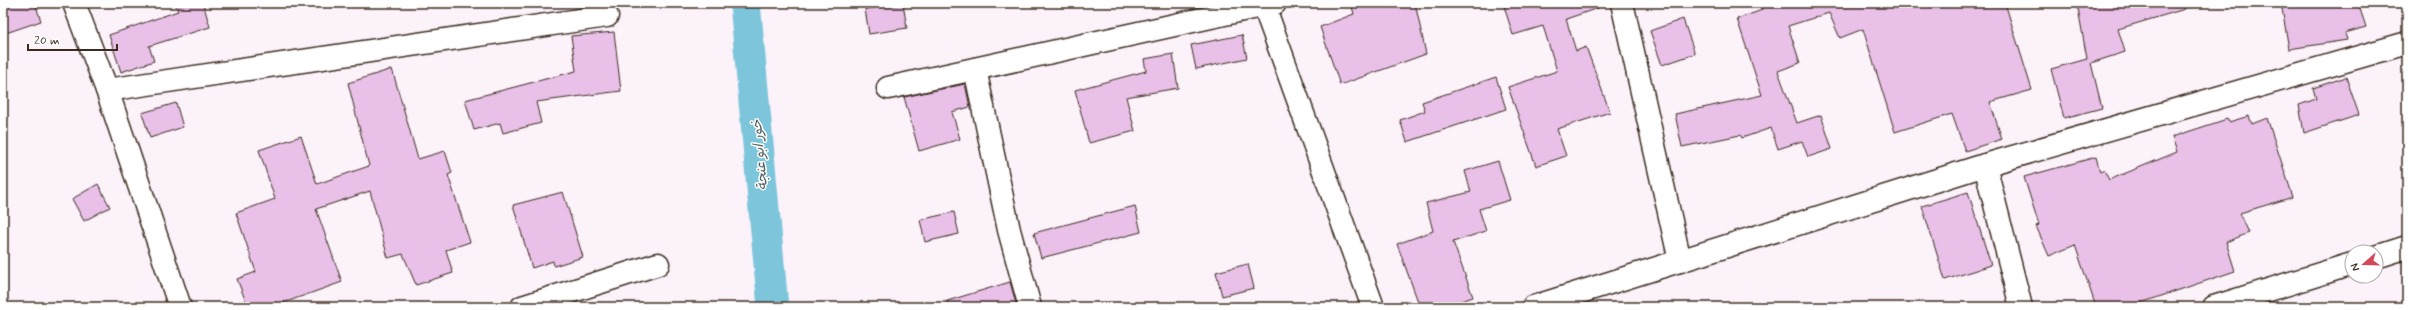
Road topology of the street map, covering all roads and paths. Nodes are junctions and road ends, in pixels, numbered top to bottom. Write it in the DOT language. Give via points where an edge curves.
graph roads {
  1 [pos="74,3"];
  2 [pos="1622,3"];
  3 [pos="1267,4"];
  4 [pos="607,16"];
  5 [pos="2407,43"];
  6 [pos="975,69"];
  7 [pos="888,88"];
  8 [pos="107,90"];
  9 [pos="1985,165"];
  10 [pos="2407,247"];
  11 [pos="2384,254"];
  12 [pos="1680,261"];
  13 [pos="658,264"];
  14 [pos="2344,266"];
  15 [pos="180,307"];
  16 [pos="522,307"];
  17 [pos="1030,307"];
  18 [pos="1373,307"];
  19 [pos="1533,307"];
  20 [pos="2021,307"];
  21 [pos="2214,307"];
  1 -- 8 [label="street"];
  2 -- 12 [label="street"];
  3 -- 6 [label="street"];
  3 -- 18 [label="street"];
  4 -- 8 [label="street"];
  5 -- 9 [label="street"];
  6 -- 7 [label="street"];
  6 -- 17 [label="street" via="1009,230"];
  8 -- 15 [label="street"];
  9 -- 12 [label="street"];
  9 -- 20 [label="street"];
  10 -- 11 [label="street"];
  12 -- 19 [label="street"];
  13 -- 16 [label="street"];
  14 -- 21 [label="street"];
}
